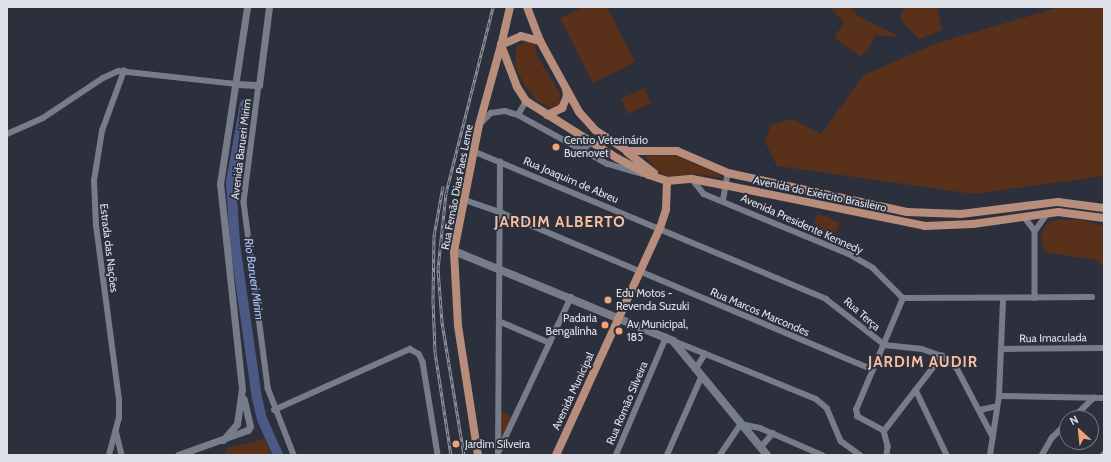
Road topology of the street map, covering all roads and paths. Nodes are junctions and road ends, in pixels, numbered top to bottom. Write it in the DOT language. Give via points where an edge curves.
graph roads {
  1 [pos="247,7"];
  2 [pos="269,7"];
  3 [pos="510,7"];
  4 [pos="527,7"];
  5 [pos="540,41"];
  6 [pos="502,45"];
  7 [pos="124,71"];
  8 [pos="237,84"];
  9 [pos="259,86"];
  10 [pos="566,89"];
  11 [pos="526,101"];
  12 [pos="518,115"];
  13 [pos="547,115"];
  14 [pos="479,125"];
  15 [pos="7,134"];
  16 [pos="591,142"];
  17 [pos="473,151"];
  18 [pos="581,152"];
  19 [pos="626,152"];
  20 [pos="500,162"];
  21 [pos="728,173"];
  22 [pos="649,175"];
  23 [pos="692,179"];
  24 [pos="667,180"];
  25 [pos="724,185"];
  26 [pos="465,200"];
  27 [pos="723,200"];
  28 [pos="1067,202"];
  29 [pos="1104,208"];
  30 [pos="1058,212"];
  31 [pos="502,213"];
  32 [pos="1046,215"];
  33 [pos="1025,218"];
  34 [pos="1104,218"];
  35 [pos="660,228"];
  36 [pos="1035,231"];
  37 [pos="454,251"];
  38 [pos="502,269"];
  39 [pos="639,273"];
  40 [pos="571,297"];
  41 [pos="1092,297"];
  42 [pos="903,298"];
  43 [pos="1034,298"];
  44 [pos="1003,299"];
  45 [pos="620,318"];
  46 [pos="501,322"];
  47 [pos="669,339"];
  48 [pos="550,343"];
  49 [pos="885,345"];
  50 [pos="1104,348"];
  51 [pos="1002,349"];
  52 [pos="706,354"];
  53 [pos="942,356"];
  54 [pos="695,370"];
  55 [pos="873,370"];
  56 [pos="701,378"];
  57 [pos="242,389"];
  58 [pos="916,390"];
  59 [pos="998,396"];
  60 [pos="1094,398"];
  61 [pos="1104,398"];
  62 [pos="997,406"];
  63 [pos="274,410"];
  64 [pos="980,410"];
  65 [pos="1081,410"];
  66 [pos="741,424"];
  67 [pos="116,431"];
  68 [pos="884,431"];
  69 [pos="1059,431"];
  70 [pos="773,433"];
  71 [pos="498,437"];
  72 [pos="993,437"];
  73 [pos="506,439"];
  74 [pos="223,440"];
  75 [pos="761,447"];
  76 [pos="498,454"];
  77 [pos="109,455"];
  78 [pos="122,455"];
  79 [pos="178,455"];
  80 [pos="294,455"];
  81 [pos="438,455"];
  82 [pos="478,455"];
  83 [pos="556,455"];
  84 [pos="616,455"];
  85 [pos="668,455"];
  86 [pos="720,455"];
  87 [pos="767,455"];
  88 [pos="822,455"];
  89 [pos="858,455"];
  90 [pos="887,455"];
  91 [pos="947,455"];
  92 [pos="990,455"];
  93 [pos="1042,455"];
  1 -- 8 [label="street, Avenida Barueri Mirim"];
  2 -- 9 [label="street, Avenida Barueri Mirim"];
  3 -- 6 [label="main road, Rua Fernão Dias Paes Leme"];
  4 -- 5 [label="main road"];
  5 -- 6 [label="main road" via="521,36"];
  5 -- 10 [label="main road"];
  6 -- 11 [label="main road" via="517,87"];
  6 -- 14 [label="main road, Rua Fernão Dias Paes Leme"];
  7 -- 8 [label="street"];
  7 -- 15 [label="street" via="112,72 62,106"];
  7 -- 67 [label="street, Estrada das Nações" via="104,124 94,181 96,226 119,400"];
  8 -- 9 [label="street"];
  8 -- 57 [label="street, Avenida Barueri Mirim" via="220,184"];
  9 -- 63 [label="street, Avenida Barueri Mirim" via="244,202 264,365"];
  10 -- 13 [label="main road" via="567,96 562,108"];
  10 -- 19 [label="main road" via="589,125"];
  11 -- 12 [label="street"];
  11 -- 13 [label="main road, Avenida do Exército Brasileiro"];
  12 -- 14 [label="street" via="505,112 491,113"];
  12 -- 18 [label="street"];
  13 -- 16 [label="main road, Avenida do Exército Brasileiro"];
  14 -- 17 [label="main road, Rua Fernão Dias Paes Leme"];
  16 -- 18 [label="street"];
  16 -- 22 [label="main road, Avenida do Exército Brasileiro"];
  17 -- 20 [label="street, Rua Joaquim de Abreu"];
  17 -- 26 [label="main road, Rua Fernão Dias Paes Leme"];
  18 -- 22 [label="street" via="619,170"];
  19 -- 21 [label="main road, Avenida do Exército Brasileiro" via="677,151"];
  19 -- 24 [label="main road"];
  20 -- 31 [label="street"];
  20 -- 35 [label="street, Rua Joaquim de Abreu"];
  21 -- 25 [label="street"];
  21 -- 28 [label="main road, Avenida do Exército Brasileiro" via="880,207 934,215"];
  22 -- 24 [label="main road, Avenida do Exército Brasileiro"];
  23 -- 24 [label="main road, Avenida do Exército Brasileiro"];
  23 -- 25 [label="main road, Avenida do Exército Brasileiro"];
  23 -- 27 [label="street, Avenida Presidente Kennedy" via="704,194"];
  24 -- 35 [label="main road, Avenida Municipal" via="666,209"];
  25 -- 27 [label="street"];
  25 -- 33 [label="main road, Avenida do Exército Brasileiro" via="925,226"];
  26 -- 31 [label="street, Rua Marcos Marcondes"];
  26 -- 37 [label="main road, Rua Fernão Dias Paes Leme"];
  27 -- 42 [label="street, Avenida Presidente Kennedy" via="849,254 873,268"];
  28 -- 29 [label="main road, Avenida do Exército Brasileiro"];
  28 -- 30 [label="main road"];
  30 -- 32 [label="main road, Avenida do Exército Brasileiro"];
  30 -- 34 [label="main road, Avenida do Exército Brasileiro"];
  31 -- 38 [label="street"];
  31 -- 39 [label="street, Rua Marcos Marcondes"];
  32 -- 33 [label="main road, Avenida do Exército Brasileiro"];
  32 -- 36 [label="street"];
  33 -- 36 [label="street"];
  35 -- 39 [label="main road, Avenida Municipal"];
  35 -- 49 [label="street, Rua Terça" via="836,304"];
  36 -- 43 [label="street"];
  37 -- 38 [label="main road"];
  37 -- 82 [label="main road, Rua Fernão Dias Paes Leme" via="458,326"];
  38 -- 40 [label="main road"];
  38 -- 46 [label="street"];
  39 -- 45 [label="main road, Avenida Municipal"];
  39 -- 55 [label="street, Rua Marcos Marcondes"];
  40 -- 45 [label="main road"];
  40 -- 48 [label="street"];
  41 -- 43 [label="street"];
  42 -- 44 [label="street"];
  42 -- 49 [label="street"];
  43 -- 44 [label="street"];
  44 -- 51 [label="street"];
  45 -- 47 [label="main road"];
  45 -- 83 [label="main road, Avenida Municipal"];
  46 -- 48 [label="street"];
  46 -- 71 [label="street"];
  47 -- 52 [label="street"];
  47 -- 54 [label="main road"];
  47 -- 84 [label="street, Rua Romão Silveira"];
  48 -- 73 [label="street"];
  49 -- 53 [label="street, Rua Terça" via="928,351"];
  49 -- 55 [label="street"];
  50 -- 51 [label="street, Rua Imaculada"];
  51 -- 59 [label="street"];
  52 -- 54 [label="street"];
  52 -- 89 [label="street" via="816,399 827,408 842,441"];
  53 -- 58 [label="street"];
  53 -- 64 [label="street, Rua Terça" via="957,368"];
  54 -- 56 [label="main road"];
  55 -- 68 [label="street" via="856,414"];
  56 -- 66 [label="main road"];
  56 -- 85 [label="street"];
  57 -- 74 [label="street, Avenida Barueri Mirim" via="237,424"];
  57 -- 74 [label="street, Avenida Barueri Mirim" via="250,426 241,434"];
  58 -- 68 [label="street"];
  58 -- 91 [label="street"];
  59 -- 60 [label="street"];
  59 -- 62 [label="street"];
  60 -- 61 [label="street"];
  60 -- 65 [label="street"];
  62 -- 64 [label="street"];
  62 -- 72 [label="street"];
  63 -- 80 [label="street, Avenida Barueri Mirim"];
  63 -- 81 [label="street" via="410,349 419,354 423,362"];
  64 -- 72 [label="street, Rua Terça"];
  66 -- 70 [label="street"];
  66 -- 75 [label="main road"];
  66 -- 86 [label="street"];
  67 -- 77 [label="street, Estrada das Nações"];
  67 -- 78 [label="street, Estrada das Nações"];
  68 -- 90 [label="street"];
  69 -- 93 [label="street"];
  70 -- 75 [label="street"];
  70 -- 88 [label="street"];
  71 -- 73 [label="street" via="502,441"];
  71 -- 76 [label="street"];
  72 -- 92 [label="street"];
  73 -- 76 [label="street"];
  74 -- 79 [label="street"];
  75 -- 87 [label="main road"];
}
